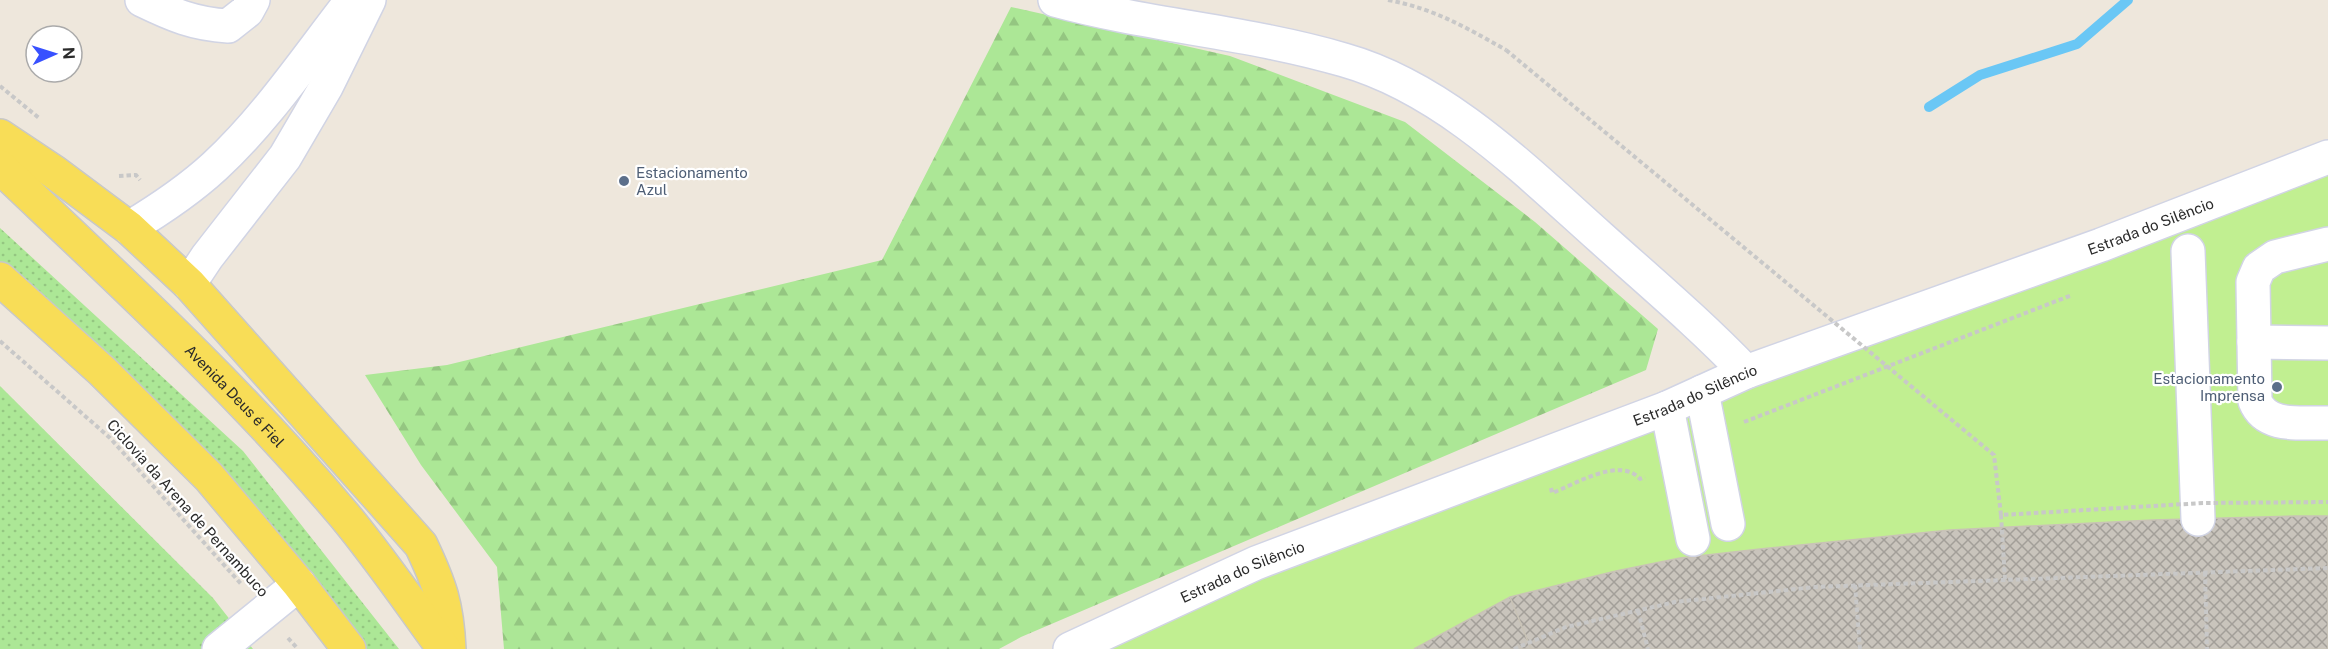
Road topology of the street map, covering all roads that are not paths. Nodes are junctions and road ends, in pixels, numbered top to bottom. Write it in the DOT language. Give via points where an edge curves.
graph roads {
  1 [pos="142,0"];
  2 [pos="253,0"];
  3 [pos="352,0"];
  4 [pos="369,0"];
  5 [pos="1055,0"];
  6 [pos="0,136"];
  7 [pos="2328,157"];
  8 [pos="0,166"];
  9 [pos="129,228"];
  10 [pos="2328,244"];
  11 [pos="2188,251"];
  12 [pos="0,279"];
  13 [pos="189,284"];
  14 [pos="2254,342"];
  15 [pos="2328,343"];
  16 [pos="1746,372"];
  17 [pos="1702,392"];
  18 [pos="1667,408"];
  19 [pos="2328,423"];
  20 [pos="2198,519"];
  21 [pos="1728,524"];
  22 [pos="1693,539"];
  23 [pos="299,584"];
  24 [pos="219,649"];
  25 [pos="349,649"];
  26 [pos="444,649"];
  27 [pos="449,649"];
  28 [pos="1070,649"];
  1 -- 2 [label="street" via="203,25 228,26 247,11"];
  3 -- 9 [label="street" via="257,120 215,166 164,207"];
  4 -- 13 [label="street" via="326,87 285,157"];
  5 -- 16 [label="street" via="1276,44 1345,60 1391,76 1467,124 1516,162 1693,319"];
  6 -- 9 [label="main road"];
  7 -- 16 [label="street, Estrada do Silêncio" via="2101,245"];
  8 -- 26 [label="main road, Avenida Deus é Fiel" via="262,423 345,516"];
  9 -- 13 [label="main road"];
  10 -- 14 [label="street" via="2275,257 2259,268 2253,282"];
  11 -- 20 [label="street"];
  12 -- 23 [label="main road" via="102,371 209,477"];
  13 -- 27 [label="main road" via="421,545 447,613"];
  14 -- 15 [label="street"];
  14 -- 19 [label="street" via="2255,401 2259,411 2268,419 2283,422"];
  16 -- 17 [label="street, Estrada do Silêncio"];
  17 -- 18 [label="street, Estrada do Silêncio"];
  17 -- 21 [label="street"];
  18 -- 22 [label="street"];
  18 -- 28 [label="street, Estrada do Silêncio" via="1256,563"];
  23 -- 24 [label="street"];
  23 -- 25 [label="main road"];
}
